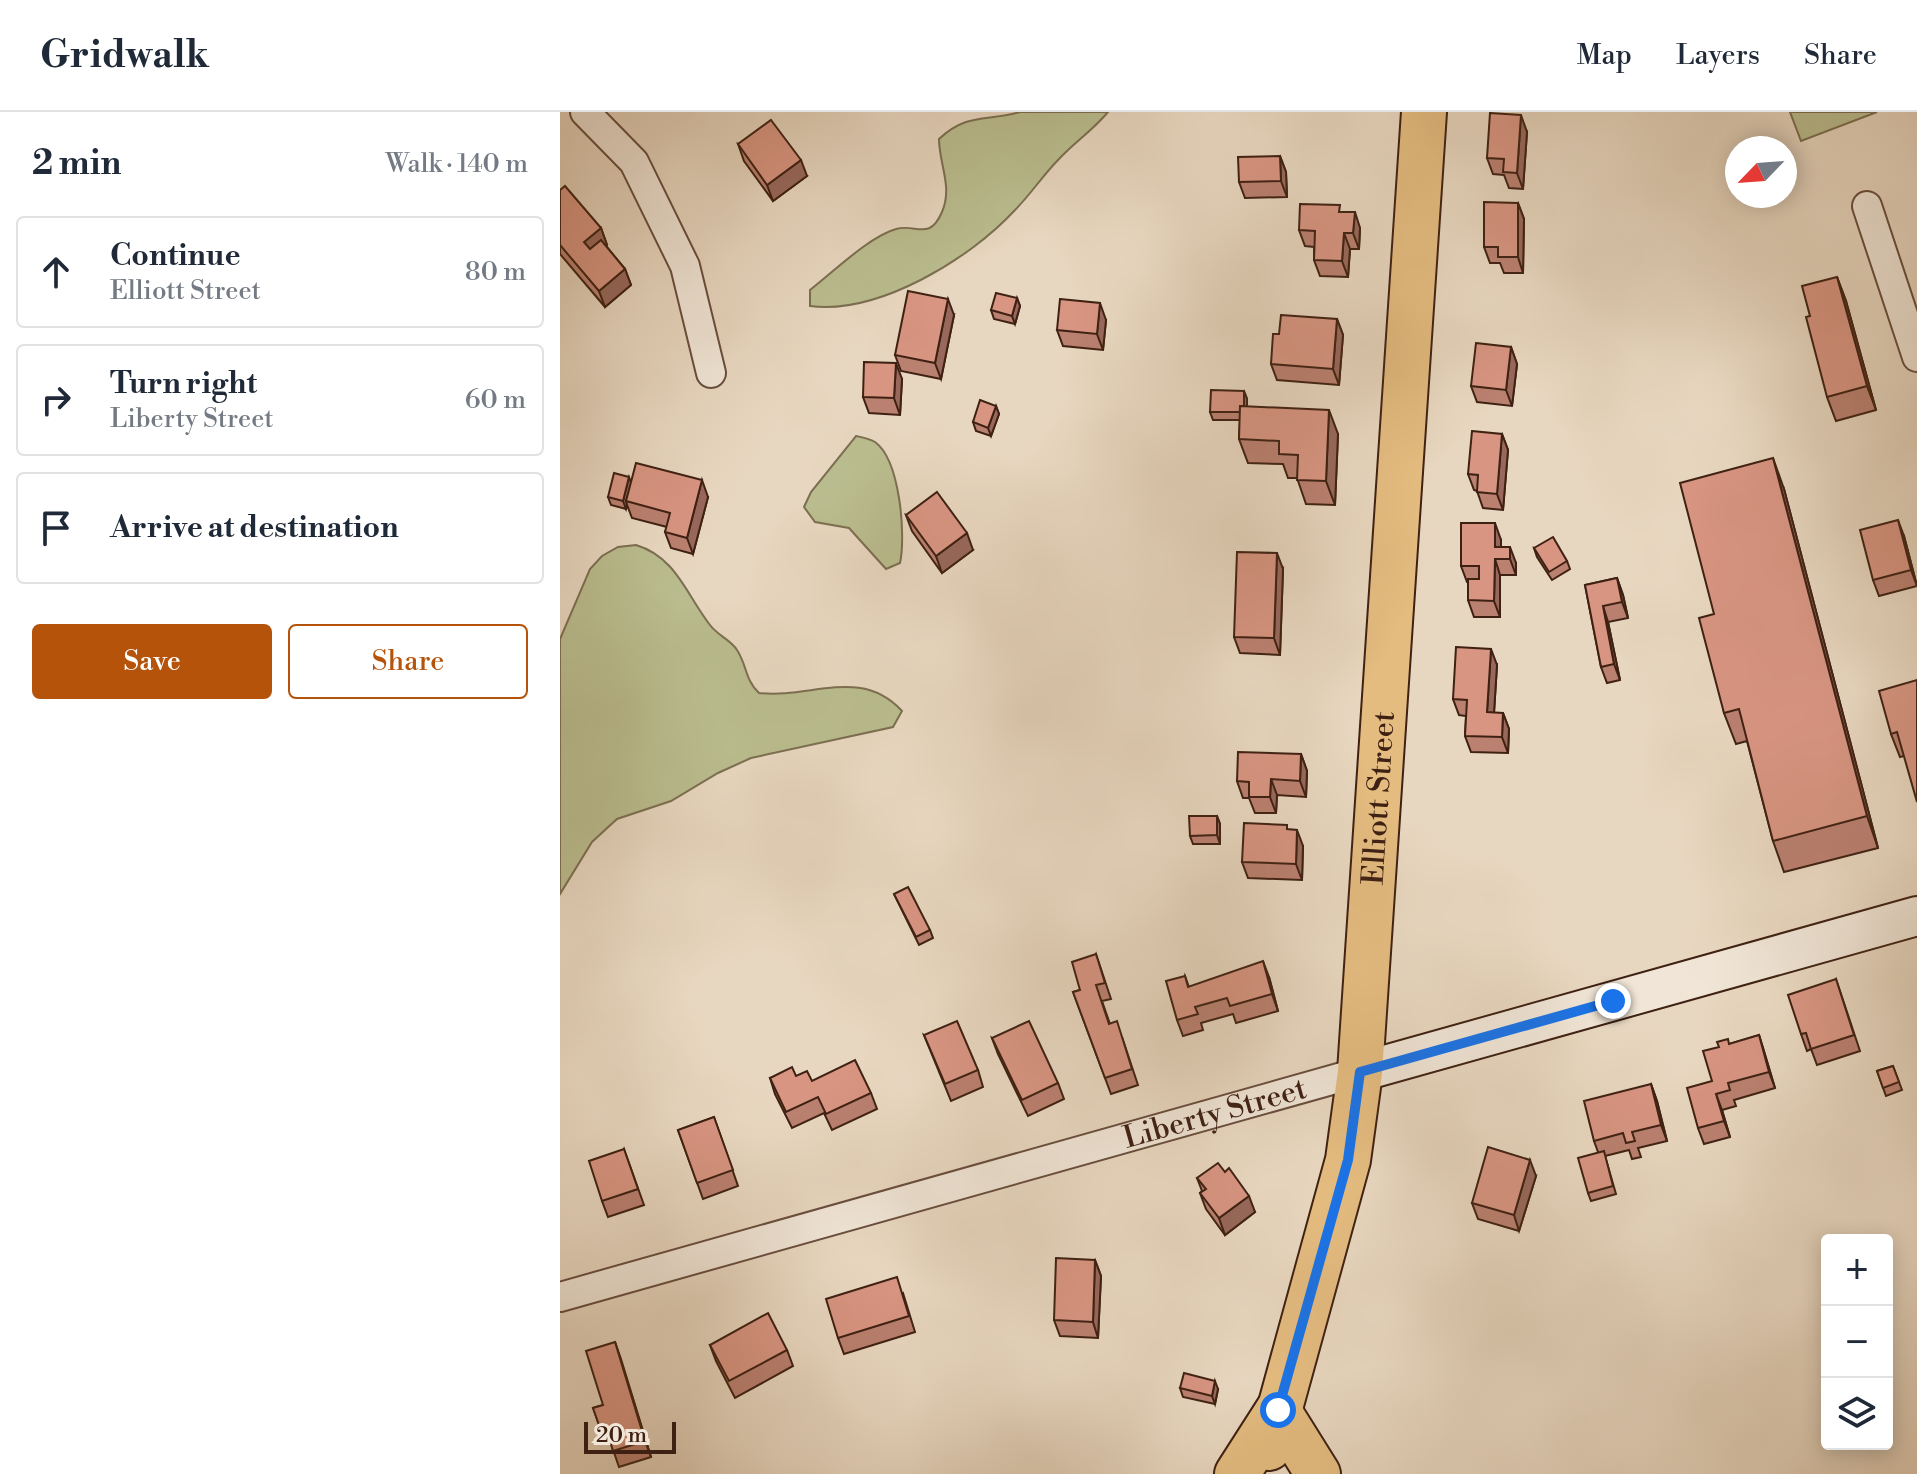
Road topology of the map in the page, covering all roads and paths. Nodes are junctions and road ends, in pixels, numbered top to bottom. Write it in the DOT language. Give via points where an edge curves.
graph roads {
  1 [pos="585,112"];
  2 [pos="1424,112"];
  3 [pos="1867,206"];
  4 [pos="1917,357"];
  5 [pos="711,373"];
  6 [pos="1917,916"];
  7 [pos="1360,1072"];
  8 [pos="560,1297"];
  9 [pos="1278,1410"];
  10 [pos="1237,1474"];
  11 [pos="1262,1474"];
  12 [pos="1318,1474"];
  1 -- 5 [label="street" via="634,162 685,266"];
  2 -- 7 [label="main road, Elliott Street"];
  3 -- 4 [label="street"];
  6 -- 7 [label="street, Liberty Street"];
  7 -- 8 [label="street, Liberty Street"];
  7 -- 9 [label="main road, Elliott Street" via="1348,1160"];
  9 -- 10 [label="main road"];
  9 -- 11 [label="main road, Elliott Street"];
  9 -- 12 [label="main road"];
}
